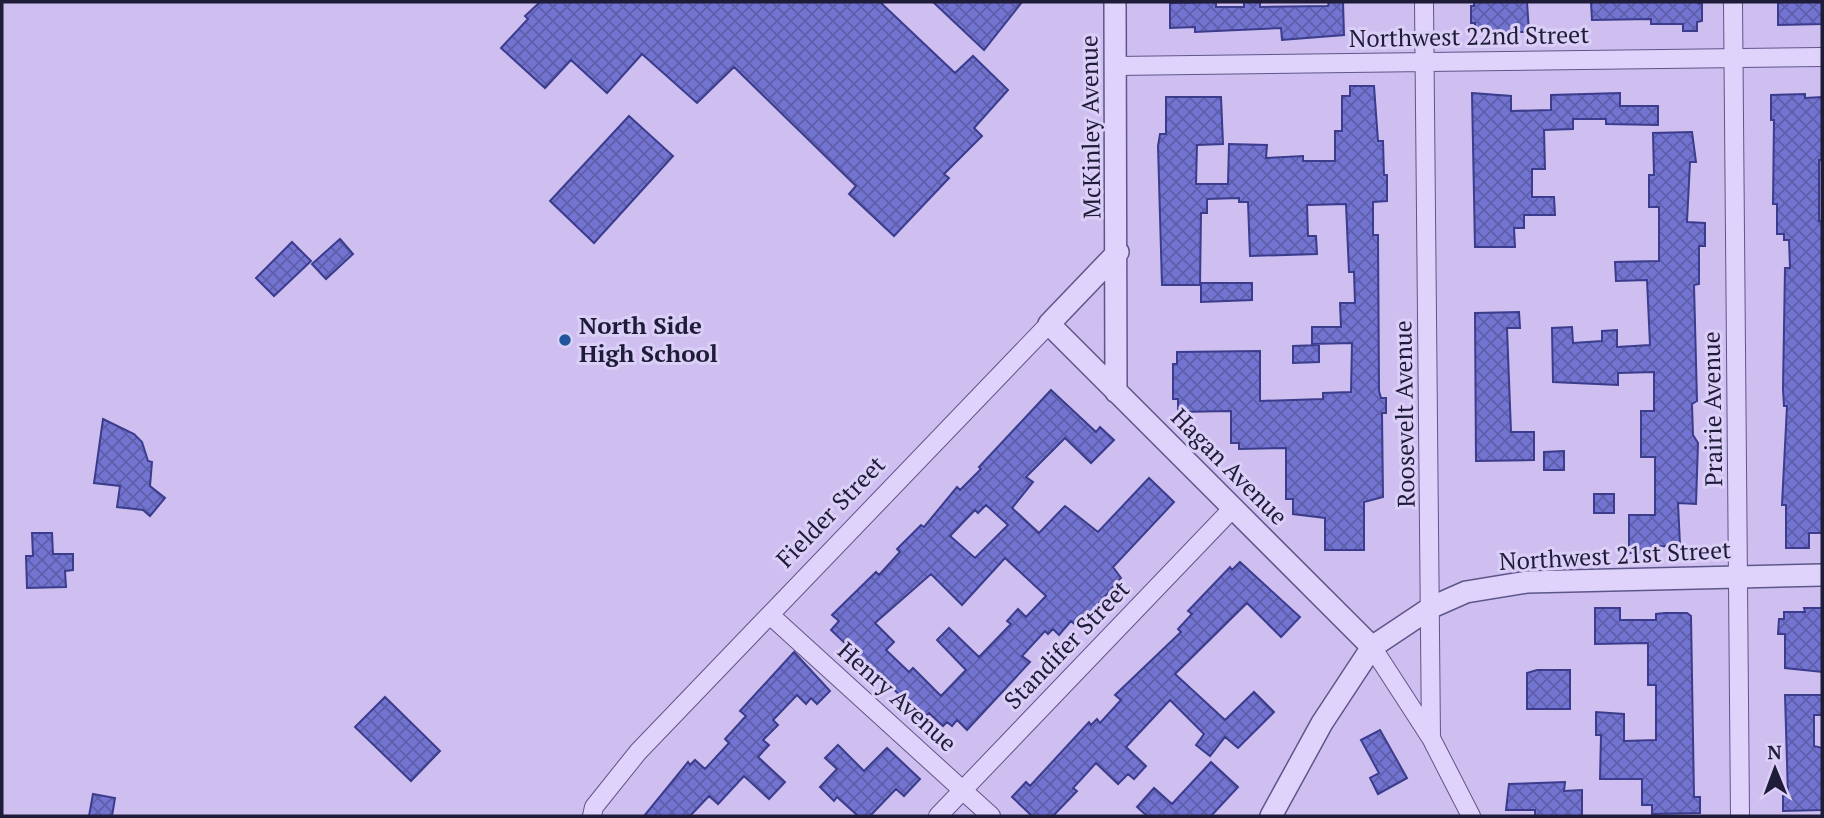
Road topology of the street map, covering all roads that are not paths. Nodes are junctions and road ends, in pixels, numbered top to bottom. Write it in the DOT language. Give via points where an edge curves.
graph roads {
  1 [pos="1115,2"];
  2 [pos="1424,2"];
  3 [pos="1733,2"];
  4 [pos="1822,57"];
  5 [pos="1734,58"];
  6 [pos="1425,62"];
  7 [pos="1116,66"];
  8 [pos="1118,252"];
  9 [pos="1049,324"];
  10 [pos="1116,392"];
  11 [pos="1233,508"];
  12 [pos="1822,575"];
  13 [pos="1740,576"];
  14 [pos="1432,607"];
  15 [pos="769,615"];
  16 [pos="1372,647"];
  17 [pos="1432,738"];
  18 [pos="963,790"];
  19 [pos="592,816"];
  20 [pos="938,816"];
  21 [pos="991,816"];
  22 [pos="1271,816"];
  23 [pos="1471,816"];
  24 [pos="1740,816"];
  1 -- 7 [label="street, McKinley Avenue"];
  2 -- 6 [label="street, Roosevelt Avenue"];
  3 -- 5 [label="street, Prairie Avenue"];
  4 -- 5 [label="street, Northwest 22nd Street"];
  5 -- 6 [label="street, Northwest 22nd Street"];
  5 -- 13 [label="street, Prairie Avenue"];
  6 -- 7 [label="street, Northwest 22nd Street"];
  6 -- 14 [label="street, Roosevelt Avenue"];
  7 -- 8 [label="street, McKinley Avenue"];
  8 -- 9 [label="street, Fielder Street"];
  8 -- 10 [label="street, McKinley Avenue"];
  9 -- 10 [label="street, Hagan Avenue"];
  9 -- 15 [label="street, Fielder Street"];
  10 -- 11 [label="street, Hagan Avenue"];
  11 -- 16 [label="street, Hagan Avenue"];
  11 -- 18 [label="street, Standifer Street"];
  12 -- 13 [label="street, Northwest 21st Street"];
  13 -- 14 [label="street, Northwest 21st Street" via="1527,582 1466,592"];
  13 -- 24 [label="street, Prairie Avenue"];
  14 -- 16 [label="street, Northwest 21st Street"];
  14 -- 17 [label="street, Roosevelt Avenue"];
  15 -- 18 [label="street, Henry Avenue"];
  15 -- 19 [label="street, Fielder Street" via="638,752 594,807"];
  16 -- 17 [label="street"];
  16 -- 22 [label="street, Northwest 21st Street" via="1322,723"];
  17 -- 23 [label="street, Roosevelt Avenue"];
  18 -- 20 [label="street, Standifer Street"];
  18 -- 21 [label="street, Henry Avenue"];
}
